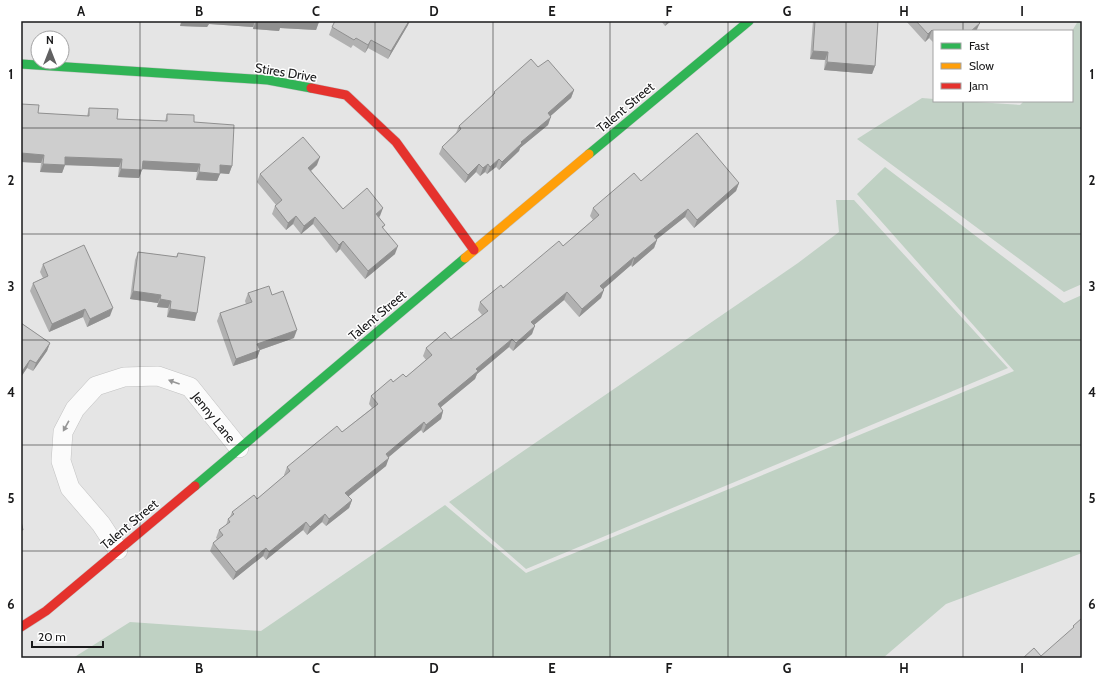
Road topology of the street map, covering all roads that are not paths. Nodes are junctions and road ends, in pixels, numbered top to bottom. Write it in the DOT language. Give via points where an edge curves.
graph roads {
  1 [pos="749,21"];
  2 [pos="21,64"];
  3 [pos="474,250"];
  4 [pos="239,448"];
  5 [pos="118,550"];
  6 [pos="21,627"];
  1 -- 3 [label="street, Talent Street"];
  2 -- 3 [label="street, Stires Drive" via="268,80 346,95 396,142"];
  3 -- 4 [label="street, Talent Street"];
  4 -- 5 [label="street, Talent Street"];
  4 -- 5 [label="street, Jenny Lane, one-way" via="190,387 158,376 124,377 96,386 75,409 63,432 61,461 70,488 101,524"];
  5 -- 6 [label="street, Talent Street" via="46,611"];
}
